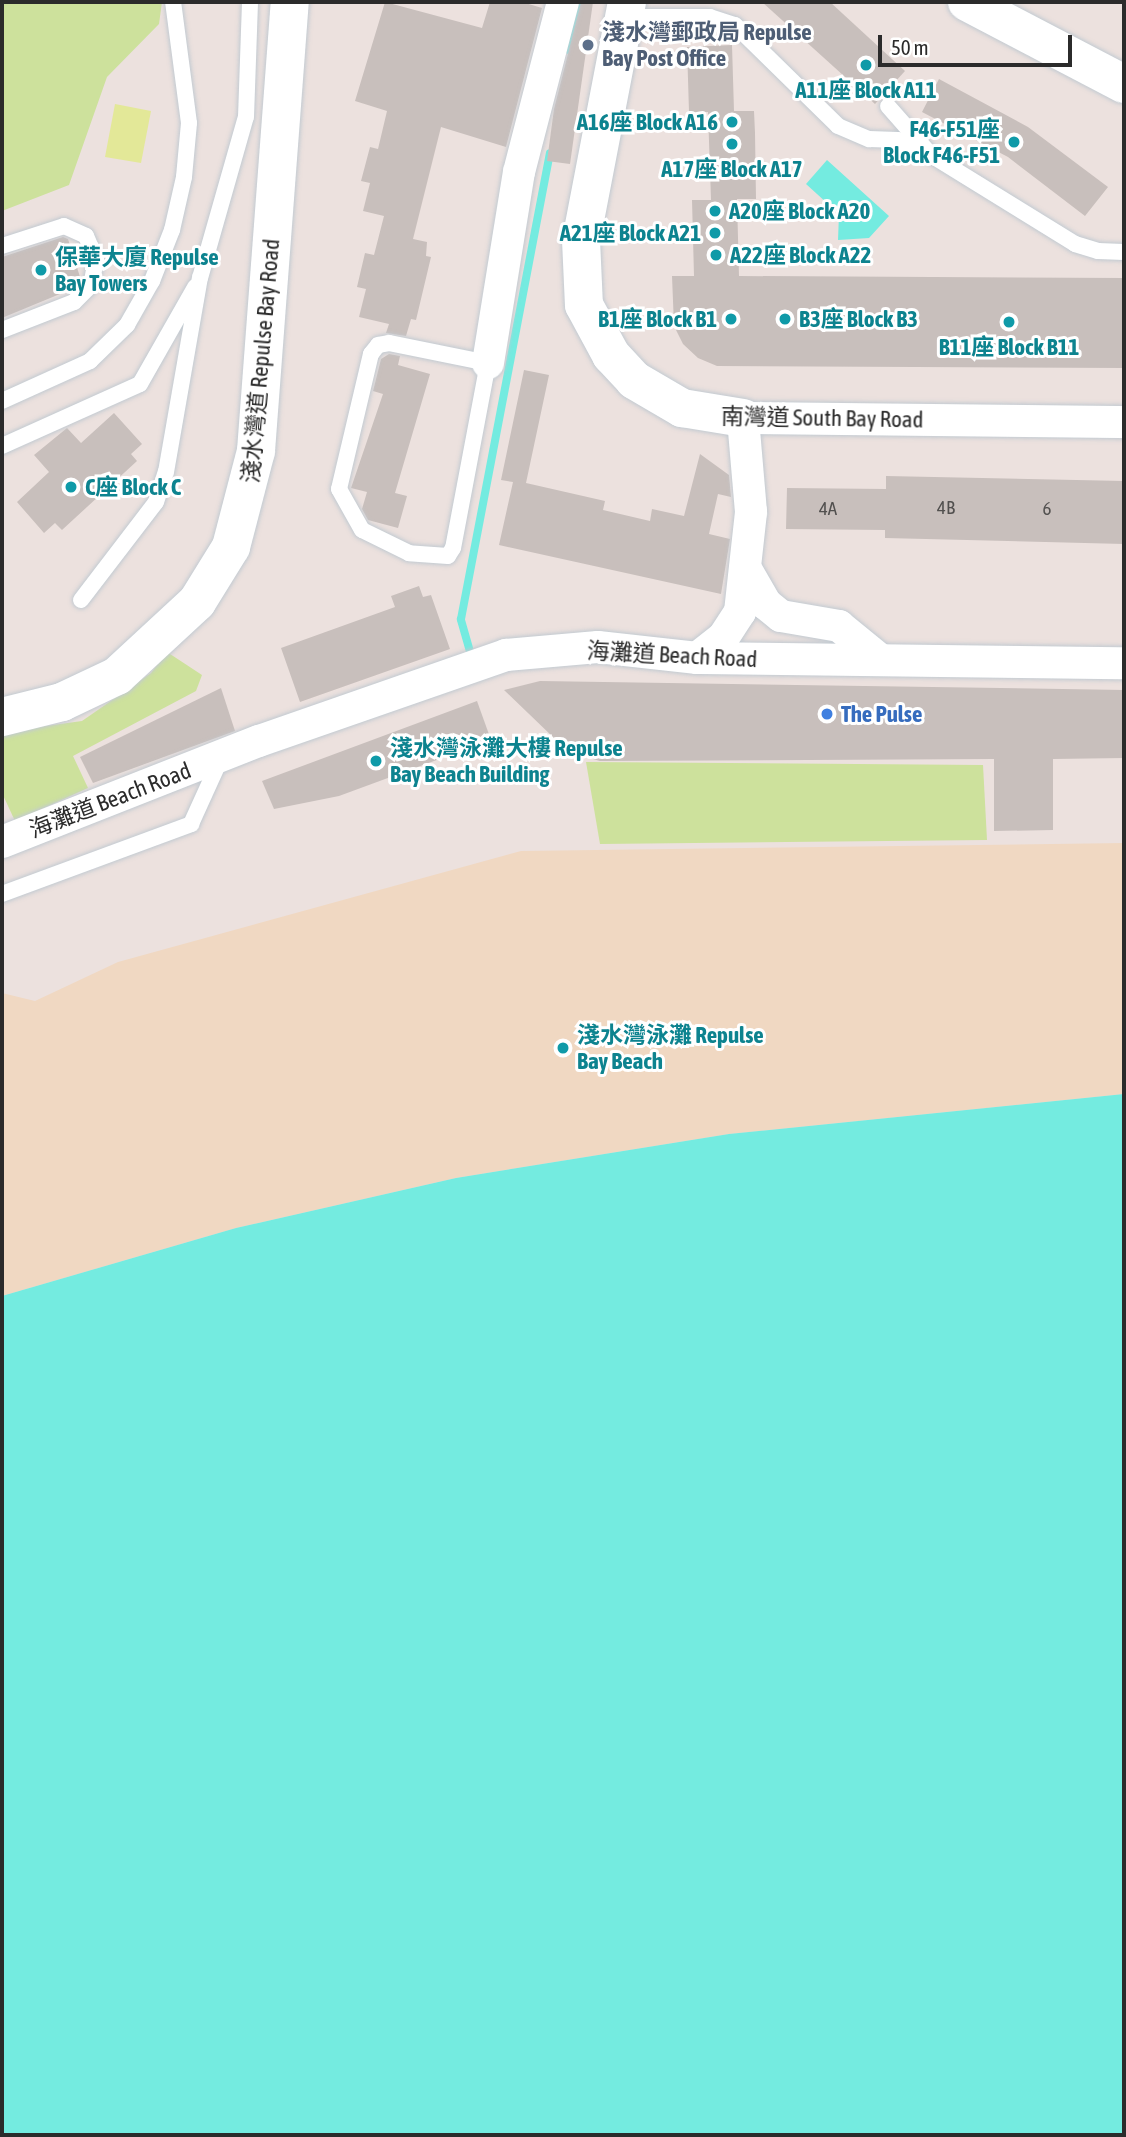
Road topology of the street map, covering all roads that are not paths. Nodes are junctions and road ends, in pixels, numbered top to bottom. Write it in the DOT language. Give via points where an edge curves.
graph roads {
  1 [pos="173,2"];
  2 [pos="250,2"];
  3 [pos="290,2"];
  4 [pos="563,2"];
  5 [pos="967,2"];
  6 [pos="626,9"];
  7 [pos="1124,84"];
  8 [pos="888,106"];
  9 [pos="931,155"];
  10 [pos="2,246"];
  11 [pos="1124,252"];
  12 [pos="200,278"];
  13 [pos="2,330"];
  14 [pos="488,363"];
  15 [pos="2,401"];
  16 [pos="743,418"];
  17 [pos="1124,422"];
  18 [pos="2,446"];
  19 [pos="747,572"];
  20 [pos="81,600"];
  21 [pos="697,658"];
  22 [pos="878,658"];
  23 [pos="1124,663"];
  24 [pos="2,717"];
  25 [pos="222,756"];
  26 [pos="2,842"];
  27 [pos="2,894"];
  1 -- 15 [label="lane" via="189,123 184,177 172,230 152,281 127,326 90,361"];
  2 -- 12 [label="lane" via="246,117"];
  3 -- 24 [label="main road, 淺水灣道 Repulse Bay Road" via="256,451 231,547 182,619 117,676 62,702"];
  4 -- 14 [label="street" via="519,172"];
  5 -- 7 [label="main road"];
  6 -- 9 [label="lane" via="710,17 735,25 838,126 869,139 898,141"];
  6 -- 16 [label="main road, 南灣道 South Bay Road" via="581,240 584,305 611,355 634,380 682,408"];
  8 -- 9 [label="lane"];
  9 -- 11 [label="lane" via="1075,244"];
  10 -- 13 [label="lane" via="64,226 86,236 96,260 91,285 74,302"];
  12 -- 18 [label="lane" via="140,384"];
  12 -- 20 [label="lane" via="166,472 156,502"];
  14 -- 14 [label="lane" via="453,548 439,557 409,553 362,530 338,489 371,354 378,345 389,343"];
  16 -- 17 [label="street, 南灣道 South Bay Road"];
  16 -- 19 [label="street" via="751,483"];
  19 -- 21 [label="street" via="740,612 732,626"];
  19 -- 22 [label="street" via="766,604 781,616 839,626"];
  21 -- 22 [label="street, 海灘道 Beach Road"];
  21 -- 25 [label="street, 海灘道 Beach Road" via="598,647 506,655"];
  22 -- 23 [label="street, 海灘道 Beach Road"];
  25 -- 26 [label="street, 海灘道 Beach Road"];
  25 -- 27 [label="lane" via="191,824"];
}
